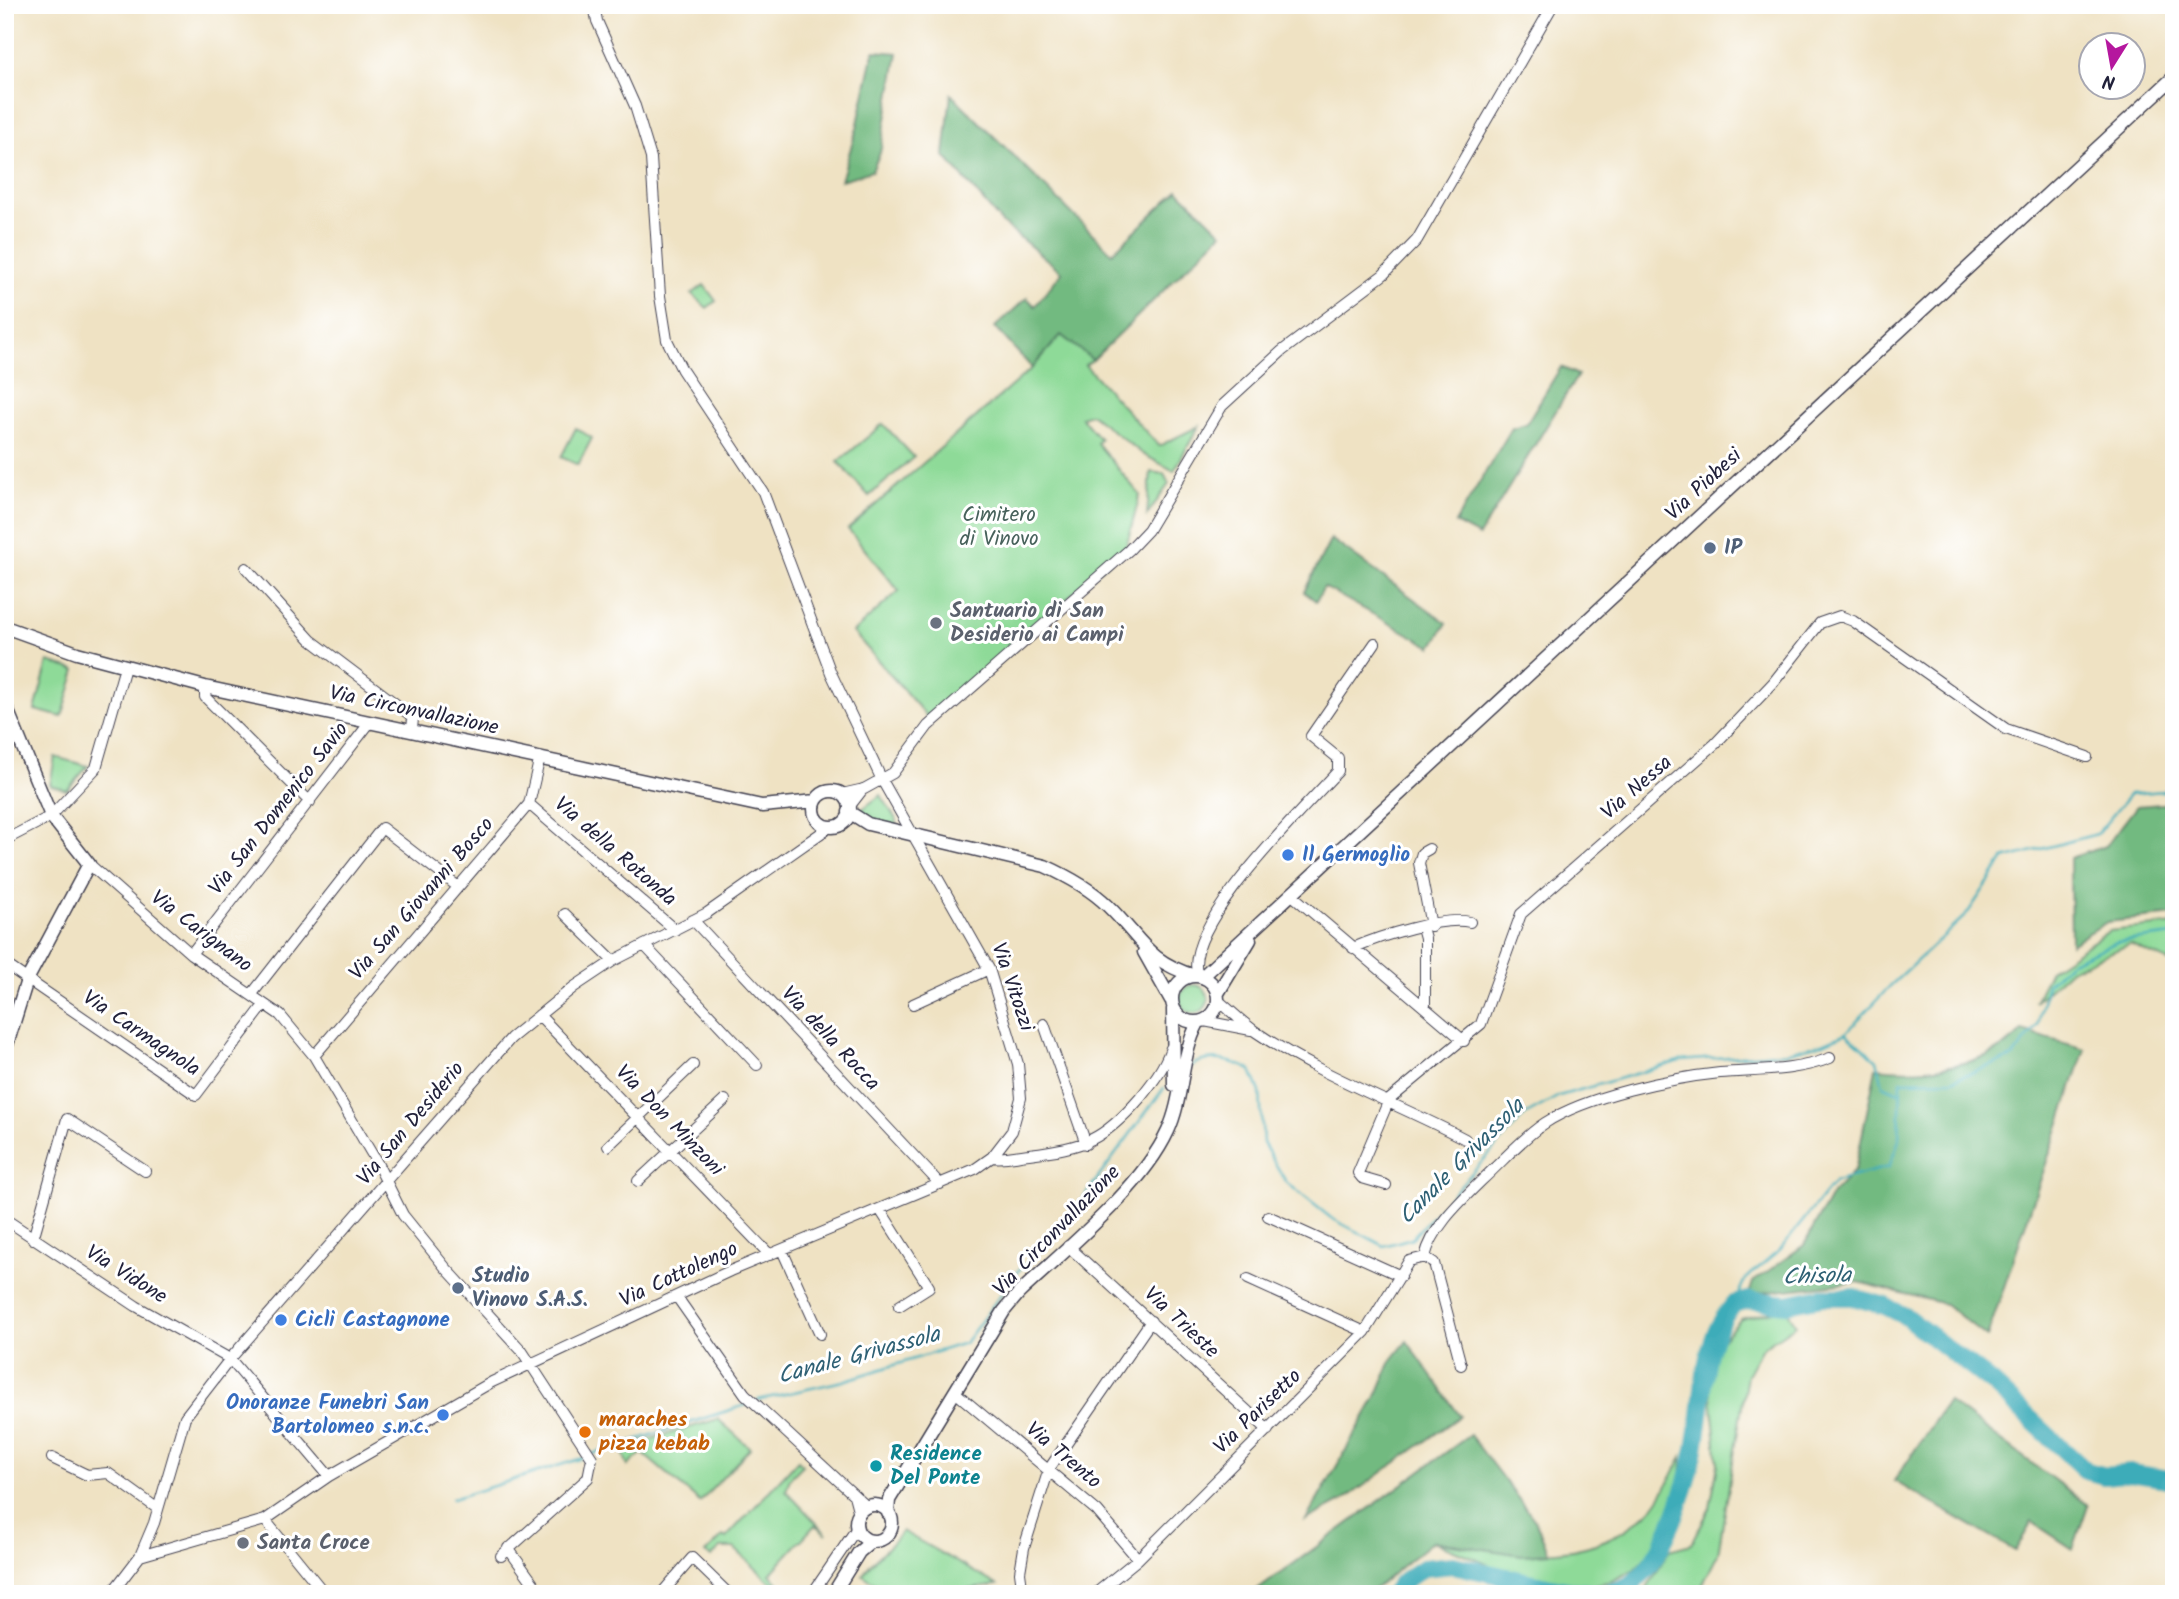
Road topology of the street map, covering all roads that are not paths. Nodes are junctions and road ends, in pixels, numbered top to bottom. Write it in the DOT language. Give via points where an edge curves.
graph roads {
  1 [pos="594,5"];
  2 [pos="1553,5"];
  3 [pos="2174,77"];
  4 [pos="246,568"];
  5 [pos="7,627"];
  6 [pos="1375,643"];
  7 [pos="125,667"];
  8 [pos="205,687"];
  9 [pos="5,704"];
  10 [pos="371,721"];
  11 [pos="412,729"];
  12 [pos="540,757"];
  13 [pos="2087,757"];
  14 [pos="883,780"];
  15 [pos="864,789"];
  16 [pos="842,794"];
  17 [pos="310,802"];
  18 [pos="529,804"];
  19 [pos="815,806"];
  20 [pos="848,813"];
  21 [pos="51,816"];
  22 [pos="824,829"];
  23 [pos="914,837"];
  24 [pos="5,840"];
  25 [pos="1429,849"];
  26 [pos="89,864"];
  27 [pos="457,886"];
  28 [pos="1292,895"];
  29 [pos="565,914"];
  30 [pos="693,920"];
  31 [pos="1471,922"];
  32 [pos="1262,923"];
  33 [pos="1426,926"];
  34 [pos="675,930"];
  35 [pos="1137,939"];
  36 [pos="644,946"];
  37 [pos="1353,948"];
  38 [pos="191,954"];
  39 [pos="613,961"];
  40 [pos="5,964"];
  41 [pos="989,969"];
  42 [pos="1198,976"];
  43 [pos="27,980"];
  44 [pos="252,994"];
  45 [pos="1218,997"];
  46 [pos="914,1004"];
  47 [pos="1425,1004"];
  48 [pos="264,1005"];
  49 [pos="1172,1005"];
  50 [pos="539,1015"];
  51 [pos="1201,1022"];
  52 [pos="1044,1024"];
  53 [pos="1255,1031"];
  54 [pos="1176,1035"];
  55 [pos="1464,1041"];
  56 [pos="5,1051"];
  57 [pos="314,1056"];
  58 [pos="1830,1058"];
  59 [pos="693,1065"];
  60 [pos="757,1065"];
  61 [pos="725,1100"];
  62 [pos="1389,1100"];
  63 [pos="638,1117"];
  64 [pos="1167,1133"];
  65 [pos="1465,1139"];
  66 [pos="1086,1144"];
  67 [pos="608,1146"];
  68 [pos="670,1151"];
  69 [pos="992,1157"];
  70 [pos="145,1171"];
  71 [pos="638,1181"];
  72 [pos="387,1183"];
  73 [pos="940,1184"];
  74 [pos="1386,1185"];
  75 [pos="881,1211"];
  76 [pos="1268,1216"];
  77 [pos="5,1219"];
  78 [pos="33,1239"];
  79 [pos="1068,1247"];
  80 [pos="782,1250"];
  81 [pos="770,1255"];
  82 [pos="1430,1260"];
  83 [pos="1401,1276"];
  84 [pos="1248,1279"];
  85 [pos="677,1297"];
  86 [pos="899,1306"];
  87 [pos="1151,1321"];
  88 [pos="1365,1332"];
  89 [pos="820,1334"];
  90 [pos="230,1359"];
  91 [pos="531,1364"];
  92 [pos="1461,1365"];
  93 [pos="955,1392"];
  94 [pos="1268,1430"];
  95 [pos="51,1458"];
  96 [pos="1049,1469"];
  97 [pos="328,1476"];
  98 [pos="877,1508"];
  99 [pos="159,1509"];
  100 [pos="265,1520"];
  101 [pos="863,1535"];
  102 [pos="140,1556"];
  103 [pos="1138,1559"];
  104 [pos="321,1592"];
  105 [pos="111,1594"];
  106 [pos="541,1594"];
  107 [pos="661,1594"];
  108 [pos="729,1594"];
  109 [pos="812,1594"];
  110 [pos="833,1594"];
  111 [pos="1023,1594"];
  112 [pos="1095,1594"];
  1 -- 14 [label="street, Via Vitozzi" via="651,158 667,340 763,492 831,673"];
  2 -- 14 [label="street" via="1417,240 1383,275 1282,351 1222,406 1148,530 928,726"];
  3 -- 28 [label="street, Via Piobesi"];
  4 -- 11 [label="street" via="311,640 409,714"];
  5 -- 7 [label="street, Via Circonvallazione"];
  6 -- 42 [label="street" via="1311,736 1338,758 1338,771 1206,926 1193,964"];
  7 -- 8 [label="street, Via Circonvallazione"];
  7 -- 21 [label="street" via="96,768"];
  8 -- 10 [label="street, Via Circonvallazione"];
  8 -- 17 [label="street" via="205,697"];
  9 -- 21 [label="street, Via Carignano"];
  10 -- 11 [label="street, Via Circonvallazione"];
  10 -- 17 [label="street, Via San Domenico Savio"];
  11 -- 12 [label="street, Via Circonvallazione"];
  12 -- 18 [label="street, Via San Giovanni Bosco"];
  12 -- 19 [label="street, Via Circonvallazione" via="762,806"];
  13 -- 55 [label="street, Via Nessa" via="2006,729 1853,621 1830,617 1715,744 1521,915 1481,1024"];
  14 -- 15 [label="street"];
  14 -- 23 [label="street, Via Vitozzi"];
  15 -- 16 [label="street"];
  15 -- 20 [label="street"];
  16 -- 19 [label="street" via="827,792"];
  16 -- 20 [label="street"];
  17 -- 38 [label="street, Via San Domenico Savio"];
  18 -- 27 [label="street, Via San Giovanni Bosco"];
  18 -- 34 [label="street, Via della Rotonda"];
  19 -- 22 [label="street"];
  20 -- 22 [label="street"];
  20 -- 23 [label="street" via="867,824"];
  21 -- 24 [label="street"];
  21 -- 26 [label="street, Via Carignano"];
  22 -- 30 [label="street, Via San Desiderio"];
  23 -- 35 [label="street" via="1045,866 1089,890"];
  23 -- 41 [label="street, Via Vitozzi"];
  25 -- 33 [label="street" via="1419,863"];
  26 -- 38 [label="street, Via Carignano"];
  26 -- 43 [label="street"];
  27 -- 44 [label="street" via="382,828"];
  27 -- 57 [label="street, Via San Giovanni Bosco"];
  28 -- 32 [label="street, Via Piobesi"];
  28 -- 37 [label="street"];
  29 -- 39 [label="street"];
  30 -- 34 [label="street, Via San Desiderio"];
  30 -- 73 [label="street, Via della Rocca"];
  31 -- 33 [label="street"];
  32 -- 42 [label="street, Via Piobesi"];
  32 -- 45 [label="street, Via Piobesi" via="1228,971"];
  33 -- 37 [label="street"];
  33 -- 47 [label="street"];
  34 -- 36 [label="street, Via San Desiderio"];
  35 -- 42 [label="street" via="1163,964"];
  35 -- 49 [label="street"];
  36 -- 39 [label="street, Via San Desiderio"];
  36 -- 60 [label="street"];
  37 -- 47 [label="street"];
  38 -- 44 [label="street, Via Carignano"];
  39 -- 50 [label="street, Via San Desiderio"];
  40 -- 43 [label="street, Via Carmagnola"];
  41 -- 46 [label="street"];
  41 -- 69 [label="street, Via Vitozzi" via="1021,1081 1012,1131"];
  42 -- 45 [label="street" via="1214,986"];
  42 -- 49 [label="street" via="1181,981"];
  43 -- 48 [label="street, Via Carmagnola" via="196,1095"];
  43 -- 56 [label="street"];
  44 -- 48 [label="street, Via Carignano"];
  45 -- 51 [label="street" via="1214,1013"];
  45 -- 53 [label="street"];
  47 -- 55 [label="street"];
  48 -- 57 [label="street, Via Carignano" via="280,1015"];
  49 -- 51 [label="street" via="1183,1020"];
  49 -- 54 [label="street, Via Circonvallazione"];
  50 -- 63 [label="street, Via Don Minzoni"];
  50 -- 72 [label="street, Via San Desiderio" via="503,1046"];
  51 -- 53 [label="street"];
  51 -- 64 [label="street, Via Circonvallazione" via="1185,1051 1176,1110"];
  52 -- 66 [label="street"];
  53 -- 62 [label="street" via="1319,1070"];
  54 -- 64 [label="street, Via Circonvallazione"];
  54 -- 66 [label="street, Via Cottolengo" via="1157,1078 1118,1123"];
  55 -- 62 [label="street, Via Nessa"];
  57 -- 72 [label="street, Via Carignano"];
  58 -- 82 [label="street" via="1813,1065 1668,1082 1567,1110 1530,1134 1463,1200 1439,1228"];
  59 -- 63 [label="street"];
  61 -- 68 [label="street"];
  62 -- 65 [label="street"];
  62 -- 74 [label="street" via="1358,1173"];
  63 -- 67 [label="street"];
  63 -- 68 [label="street, Via Don Minzoni"];
  64 -- 79 [label="street, Via Circonvallazione" via="1146,1167"];
  66 -- 69 [label="street, Via Cottolengo"];
  68 -- 71 [label="street"];
  68 -- 81 [label="street, Via Don Minzoni"];
  69 -- 73 [label="street, Via Cottolengo"];
  70 -- 78 [label="street" via="67,1119"];
  72 -- 90 [label="street, Via San Desiderio"];
  72 -- 91 [label="street, Via Carignano" via="403,1214 436,1257 486,1308"];
  73 -- 75 [label="street, Via Cottolengo"];
  75 -- 80 [label="street, Via Cottolengo"];
  75 -- 86 [label="street" via="929,1287"];
  76 -- 83 [label="street"];
  77 -- 78 [label="street, Via Vidone"];
  78 -- 90 [label="street, Via Vidone" via="136,1306"];
  79 -- 87 [label="street, Via Trieste"];
  79 -- 93 [label="street, Via Circonvallazione" via="1004,1311"];
  80 -- 81 [label="street, Via Cottolengo"];
  80 -- 89 [label="street"];
  81 -- 85 [label="street, Via Cottolengo"];
  82 -- 83 [label="street, Via Parisetto" via="1409,1261"];
  82 -- 92 [label="street"];
  83 -- 88 [label="street, Via Parisetto"];
  84 -- 88 [label="street"];
  85 -- 91 [label="street, Via Cottolengo"];
  85 -- 98 [label="street" via="753,1402 854,1495"];
  87 -- 94 [label="street, Via Trieste"];
  87 -- 96 [label="street"];
  88 -- 94 [label="street, Via Parisetto"];
  90 -- 97 [label="street"];
  90 -- 99 [label="street, Via San Desiderio" via="185,1417"];
  91 -- 97 [label="street, Via Cottolengo"];
  91 -- 106 [label="street, Via Carignano" via="591,1456 588,1478 504,1552"];
  93 -- 96 [label="street, Via Trento"];
  93 -- 98 [label="street, Via Circonvallazione"];
  94 -- 103 [label="street, Via Parisetto"];
  95 -- 99 [label="street" via="87,1475 108,1473"];
  96 -- 103 [label="street, Via Trento" via="1097,1511"];
  96 -- 111 [label="street" via="1024,1548"];
  97 -- 100 [label="street, Via Cottolengo"];
  98 -- 101 [label="street"];
  98 -- 101 [label="street, Via Circonvallazione" via="891,1524 887,1535"];
  99 -- 102 [label="street, Via San Desiderio"];
  100 -- 102 [label="street, Via Cottolengo"];
  100 -- 104 [label="street"];
  101 -- 109 [label="street"];
  101 -- 110 [label="street" via="859,1552"];
  102 -- 105 [label="street"];
  103 -- 112 [label="street, Via Parisetto"];
  107 -- 108 [label="street" via="692,1558"];
}
